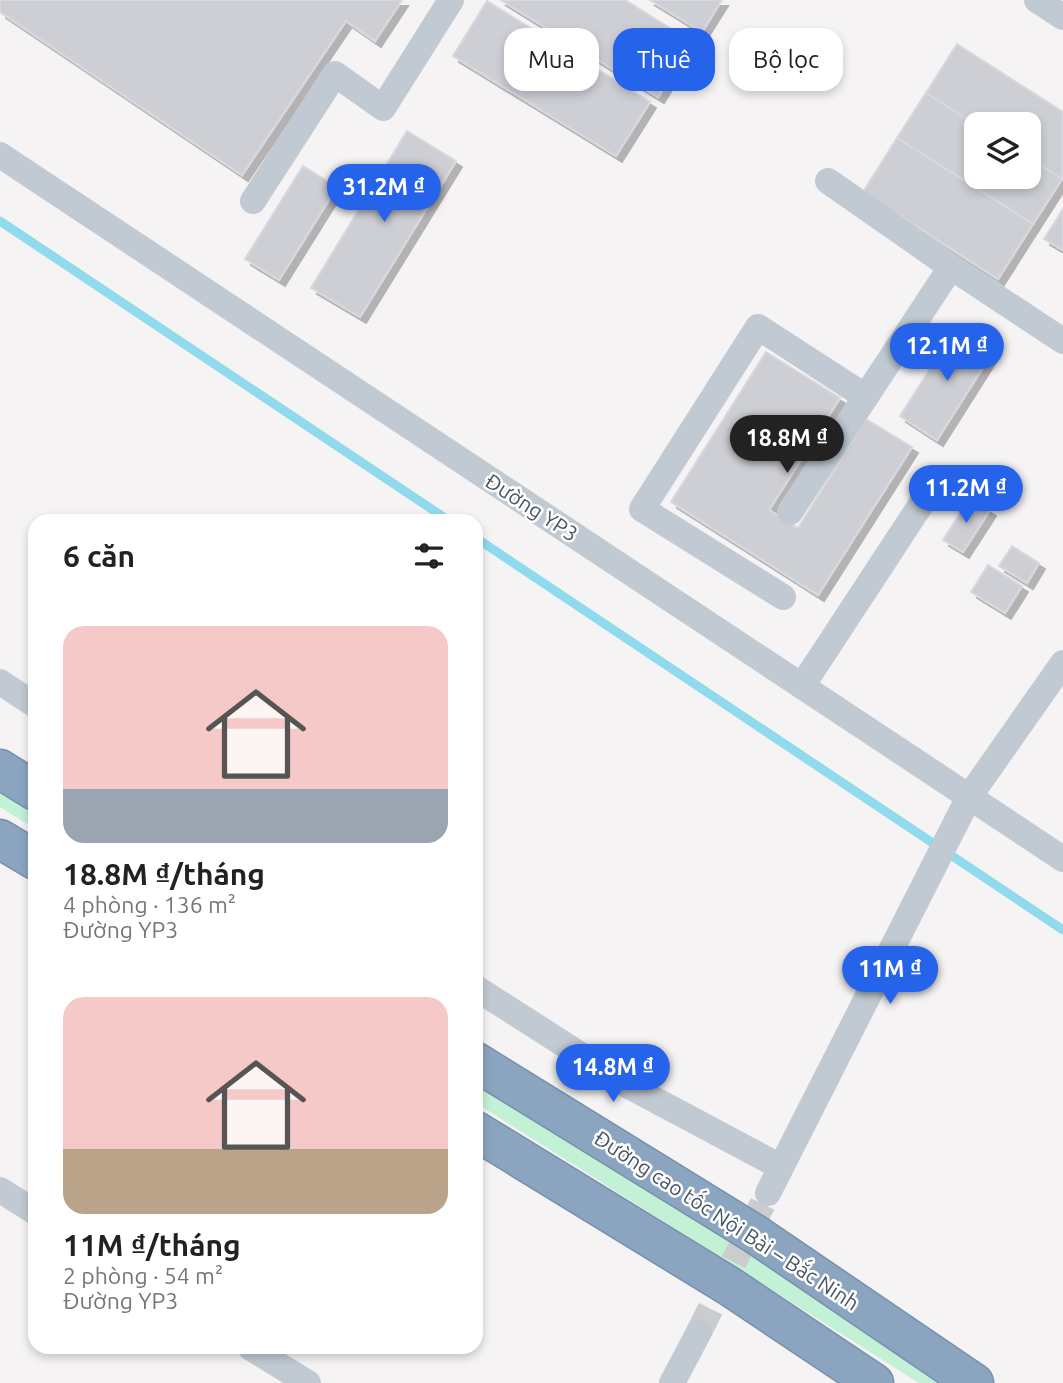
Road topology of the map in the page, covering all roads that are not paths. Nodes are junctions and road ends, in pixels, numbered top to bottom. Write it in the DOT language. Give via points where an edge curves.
graph roads {
  1 [pos="451,0"];
  2 [pos="0,155"];
  3 [pos="828,181"];
  4 [pos="253,201"];
  5 [pos="951,267"];
  6 [pos="1063,341"];
  7 [pos="866,397"];
  8 [pos="937,480"];
  9 [pos="790,512"];
  10 [pos="783,597"];
  11 [pos="1063,663"];
  12 [pos="0,682"];
  13 [pos="802,686"];
  14 [pos="28,700"];
  15 [pos="0,769"];
  16 [pos="28,787"];
  17 [pos="970,797"];
  18 [pos="0,839"];
  19 [pos="0,854"];
  20 [pos="28,856"];
  21 [pos="1063,859"];
  22 [pos="28,870"];
  23 [pos="483,992"];
  24 [pos="483,1066"];
  25 [pos="483,1135"];
  26 [pos="781,1167"];
  27 [pos="0,1190"];
  28 [pos="768,1193"];
  29 [pos="28,1208"];
  30 [pos="699,1332"];
  31 [pos="261,1354"];
  32 [pos="308,1383"];
  33 [pos="672,1383"];
  34 [pos="874,1383"];
  35 [pos="974,1383"];
  1 -- 4 [label="street" via="383,108 335,74"];
  2 -- 13 [label="street, Đường YP3"];
  3 -- 5 [label="street"];
  5 -- 6 [label="street"];
  5 -- 7 [label="street"];
  7 -- 9 [label="street"];
  7 -- 10 [label="street" via="758,327 642,509"];
  8 -- 13 [label="street"];
  11 -- 17 [label="street"];
  12 -- 14 [label="street"];
  13 -- 17 [label="street, Đường YP3"];
  15 -- 16 [label="highway"];
  17 -- 21 [label="street, Đường YP3"];
  17 -- 26 [label="street"];
  18 -- 20 [label="highway"];
  19 -- 22 [label="highway"];
  23 -- 26 [label="street" via="629,1086"];
  24 -- 35 [label="highway, Đường cao tốc Nội Bài – Bắc Ninh" via="755,1234"];
  25 -- 34 [label="highway" via="729,1286"];
  26 -- 28 [label="street"];
  27 -- 29 [label="street"];
  30 -- 33 [label="street"];
  31 -- 32 [label="street"];
}
